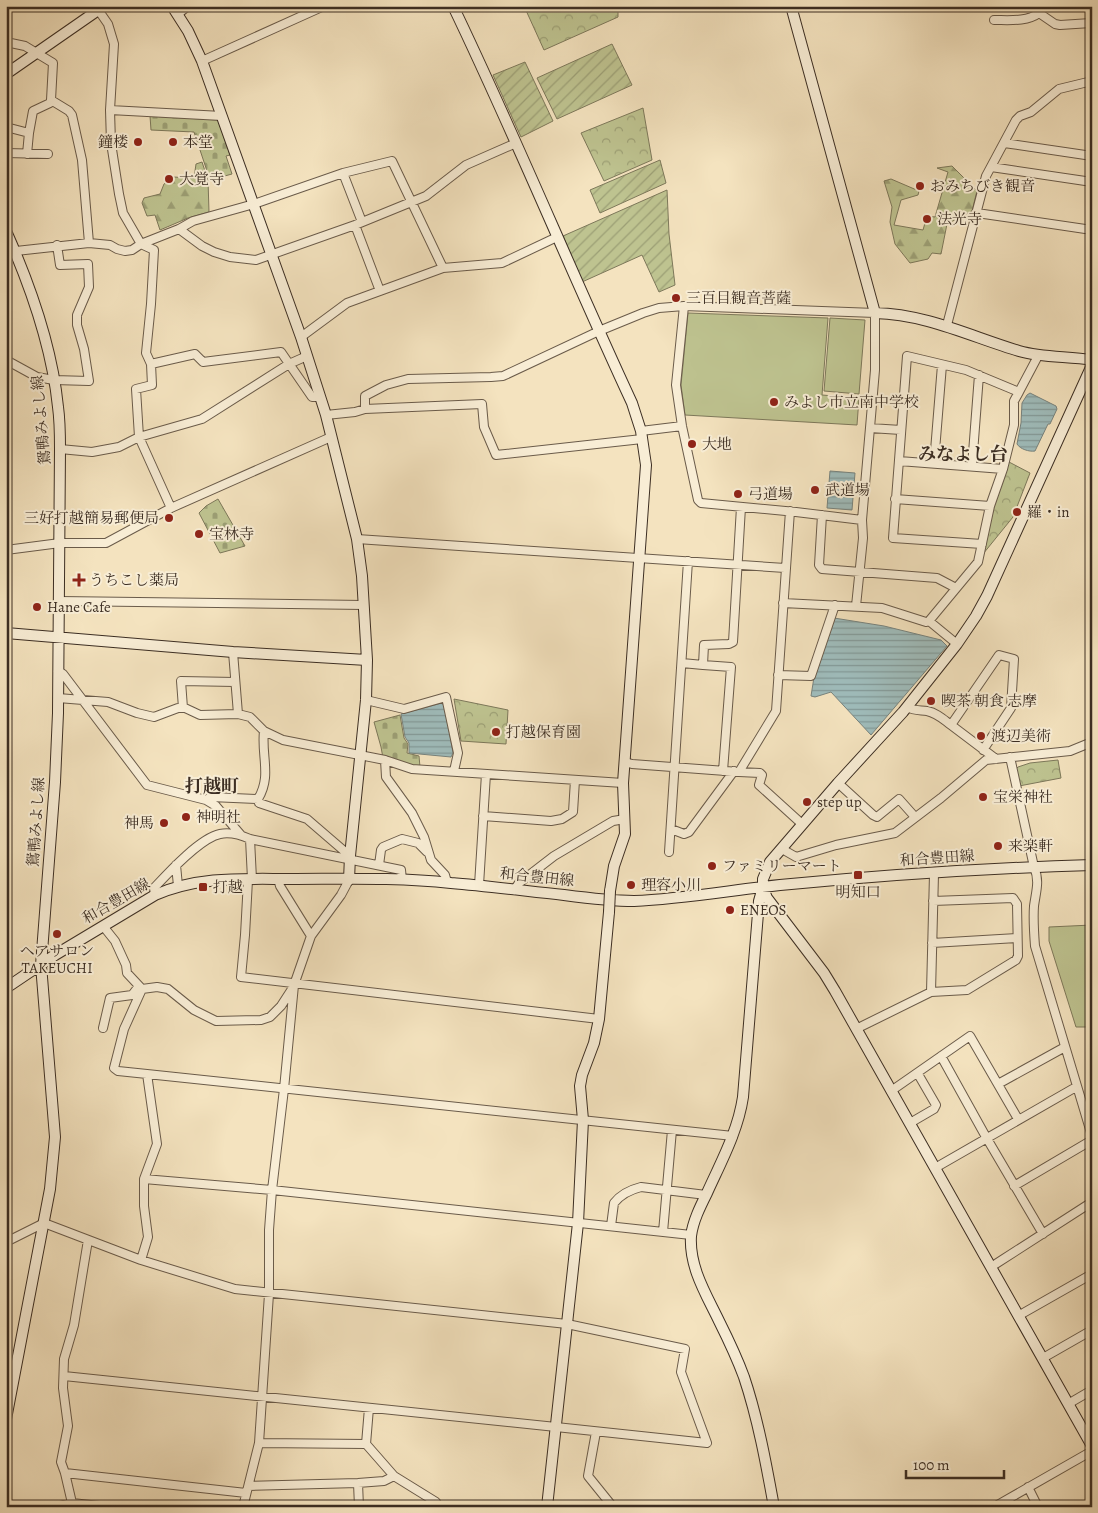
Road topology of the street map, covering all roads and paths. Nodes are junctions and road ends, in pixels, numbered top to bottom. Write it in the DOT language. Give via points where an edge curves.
graph roads {
  1 [pos="188,6"];
  2 [pos="324,6"];
  3 [pos="453,6"];
  4 [pos="791,6"];
  5 [pos="101,9"];
  6 [pos="175,10"];
  7 [pos="1040,10"];
  8 [pos="994,20"];
  9 [pos="1091,23"];
  10 [pos="6,42"];
  11 [pos="37,52"];
  12 [pos="202,61"];
  13 [pos="6,74"];
  14 [pos="1092,81"];
  15 [pos="51,100"];
  16 [pos="110,110"];
  17 [pos="222,116"];
  18 [pos="6,127"];
  19 [pos="29,134"];
  20 [pos="516,143"];
  21 [pos="1004,143"];
  22 [pos="6,153"];
  23 [pos="27,154"];
  24 [pos="48,154"];
  25 [pos="1092,156"];
  26 [pos="991,167"];
  27 [pos="343,173"];
  28 [pos="1092,182"];
  29 [pos="412,202"];
  30 [pos="254,204"];
  31 [pos="977,213"];
  32 [pos="359,223"];
  33 [pos="179,229"];
  34 [pos="1092,230"];
  35 [pos="6,231"];
  36 [pos="557,237"];
  37 [pos="89,243"];
  38 [pos="141,244"];
  39 [pos="57,246"];
  40 [pos="12,251"];
  41 [pos="272,254"];
  42 [pos="443,268"];
  43 [pos="380,291"];
  44 [pos="684,306"];
  45 [pos="875,313"];
  46 [pos="947,325"];
  47 [pos="599,332"];
  48 [pos="301,337"];
  49 [pos="307,356"];
  50 [pos="1038,356"];
  51 [pos="6,360"];
  52 [pos="1092,360"];
  53 [pos="152,364"];
  54 [pos="289,364"];
  55 [pos="942,364"];
  56 [pos="1092,365"];
  57 [pos="979,375"];
  58 [pos="54,380"];
  59 [pos="1019,392"];
  60 [pos="320,396"];
  61 [pos="365,409"];
  62 [pos="326,416"];
  63 [pos="682,426"];
  64 [pos="870,428"];
  65 [pos="901,430"];
  66 [pos="642,435"];
  67 [pos="139,437"];
  68 [pos="331,437"];
  69 [pos="60,449"];
  70 [pos="899,461"];
  71 [pos="934,462"];
  72 [pos="972,466"];
  73 [pos="1003,470"];
  74 [pos="895,499"];
  75 [pos="990,506"];
  76 [pos="741,507"];
  77 [pos="171,508"];
  78 [pos="790,511"];
  79 [pos="822,515"];
  80 [pos="862,520"];
  81 [pos="357,539"];
  82 [pos="60,543"];
  83 [pos="982,544"];
  84 [pos="6,550"];
  85 [pos="639,558"];
  86 [pos="688,561"];
  87 [pos="738,564"];
  88 [pos="786,568"];
  89 [pos="859,572"];
  90 [pos="956,588"];
  91 [pos="59,601"];
  92 [pos="783,603"];
  93 [pos="364,605"];
  94 [pos="835,605"];
  95 [pos="856,606"];
  96 [pos="929,621"];
  97 [pos="6,633"];
  98 [pos="58,638"];
  99 [pos="958,644"];
  100 [pos="233,652"];
  101 [pos="367,660"];
  102 [pos="682,664"];
  103 [pos="703,665"];
  104 [pos="58,671"];
  105 [pos="778,676"];
  106 [pos="235,682"];
  107 [pos="58,698"];
  108 [pos="82,700"];
  109 [pos="366,700"];
  110 [pos="184,708"];
  111 [pos="907,708"];
  112 [pos="238,714"];
  113 [pos="951,725"];
  114 [pos="264,731"];
  115 [pos="1092,742"];
  116 [pos="983,750"];
  117 [pos="360,755"];
  118 [pos="1010,757"];
  119 [pos="996,759"];
  120 [pos="385,760"];
  121 [pos="625,762"];
  122 [pos="674,768"];
  123 [pos="454,771"];
  124 [pos="723,771"];
  125 [pos="737,772"];
  126 [pos="486,774"];
  127 [pos="575,780"];
  128 [pos="623,783"];
  129 [pos="838,784"];
  130 [pos="258,799"];
  131 [pos="206,800"];
  132 [pos="483,816"];
  133 [pos="915,817"];
  134 [pos="625,819"];
  135 [pos="802,824"];
  136 [pos="670,829"];
  137 [pos="231,830"];
  138 [pos="250,839"];
  139 [pos="782,849"];
  140 [pos="669,852"];
  141 [pos="428,853"];
  142 [pos="350,858"];
  143 [pos="176,865"];
  144 [pos="380,865"];
  145 [pos="1092,865"];
  146 [pos="1034,867"];
  147 [pos="934,874"];
  148 [pos="278,879"];
  149 [pos="250,880"];
  150 [pos="349,880"];
  151 [pos="402,880"];
  152 [pos="446,882"];
  153 [pos="479,885"];
  154 [pos="178,886"];
  155 [pos="763,888"];
  156 [pos="514,890"];
  157 [pos="155,895"];
  158 [pos="933,901"];
  159 [pos="103,926"];
  160 [pos="311,936"];
  161 [pos="1017,938"];
  162 [pos="932,943"];
  163 [pos="40,965"];
  164 [pos="294,985"];
  165 [pos="140,987"];
  166 [pos="6,988"];
  167 [pos="931,992"];
  168 [pos="599,1019"];
  169 [pos="103,1028"];
  170 [pos="856,1030"];
  171 [pos="1065,1047"];
  172 [pos="941,1056"];
  173 [pos="147,1074"];
  174 [pos="918,1074"];
  175 [pos="998,1084"];
  176 [pos="1076,1087"];
  177 [pos="284,1089"];
  178 [pos="891,1091"];
  179 [pos="1018,1119"];
  180 [pos="583,1120"];
  181 [pos="910,1123"];
  182 [pos="672,1130"];
  183 [pos="733,1136"];
  184 [pos="986,1138"];
  185 [pos="1092,1138"];
  186 [pos="935,1168"];
  187 [pos="144,1179"];
  188 [pos="1014,1186"];
  189 [pos="272,1190"];
  190 [pos="666,1190"];
  191 [pos="706,1195"];
  192 [pos="1092,1202"];
  193 [pos="44,1223"];
  194 [pos="578,1223"];
  195 [pos="611,1226"];
  196 [pos="663,1232"];
  197 [pos="1043,1234"];
  198 [pos="691,1235"];
  199 [pos="88,1240"];
  200 [pos="6,1242"];
  201 [pos="140,1260"];
  202 [pos="991,1267"];
  203 [pos="1092,1274"];
  204 [pos="269,1294"];
  205 [pos="1018,1316"];
  206 [pos="567,1324"];
  207 [pos="1092,1330"];
  208 [pos="1043,1358"];
  209 [pos="64,1376"];
  210 [pos="1092,1390"];
  211 [pos="263,1397"];
  212 [pos="1068,1404"];
  213 [pos="369,1408"];
  214 [pos="6,1419"];
  215 [pos="556,1426"];
  216 [pos="596,1432"];
  217 [pos="260,1442"];
  218 [pos="366,1444"];
  219 [pos="1092,1446"];
  220 [pos="1092,1451"];
  221 [pos="66,1473"];
  222 [pos="394,1476"];
  223 [pos="358,1483"];
  224 [pos="1028,1487"];
  225 [pos="248,1489"];
  226 [pos="72,1503"];
  227 [pos="55,1507"];
  228 [pos="109,1507"];
  229 [pos="243,1507"];
  230 [pos="359,1507"];
  231 [pos="436,1507"];
  232 [pos="546,1507"];
  233 [pos="613,1507"];
  234 [pos="774,1507"];
  235 [pos="994,1507"];
  236 [pos="1038,1507"];
  1 -- 6 [label="street"];
  2 -- 12 [label="street"];
  3 -- 20 [label="street"];
  4 -- 45 [label="street"];
  5 -- 11 [label="street"];
  5 -- 16 [label="street" via="114,44"];
  6 -- 12 [label="street"];
  7 -- 8 [label="street" via="1034,17"];
  7 -- 9 [label="street" via="1055,24"];
  10 -- 11 [label="street"];
  11 -- 13 [label="street"];
  11 -- 15 [label="street" via="53,63"];
  12 -- 17 [label="street"];
  14 -- 21 [label="street" via="1059,89 1031,112 1020,116"];
  15 -- 19 [label="street" via="33,110"];
  15 -- 37 [label="street" via="72,115 82,160"];
  16 -- 17 [label="street"];
  16 -- 38 [label="street" via="118,194 123,213"];
  17 -- 30 [label="street"];
  18 -- 19 [label="street"];
  19 -- 23 [label="street"];
  20 -- 29 [label="street" via="466,165 426,196"];
  20 -- 36 [label="street"];
  21 -- 25 [label="street"];
  21 -- 26 [label="street"];
  22 -- 23 [label="street"];
  23 -- 24 [label="street"];
  26 -- 28 [label="street"];
  26 -- 31 [label="street"];
  27 -- 29 [label="street" via="392,161"];
  27 -- 30 [label="street"];
  27 -- 32 [label="street"];
  29 -- 32 [label="street"];
  29 -- 42 [label="street"];
  30 -- 33 [label="street" via="192,220"];
  30 -- 41 [label="street"];
  31 -- 34 [label="street"];
  31 -- 46 [label="street"];
  32 -- 41 [label="street"];
  32 -- 43 [label="street"];
  33 -- 38 [label="street"];
  33 -- 41 [label="street" via="202,246 230,257 256,260"];
  35 -- 40 [label="street, 鴛鴨みよし線"];
  36 -- 42 [label="street" via="502,263"];
  36 -- 47 [label="street"];
  37 -- 38 [label="street" via="110,244 125,251"];
  37 -- 39 [label="street"];
  38 -- 53 [label="street" via="154,250 146,353"];
  39 -- 40 [label="street"];
  39 -- 58 [label="street" via="60,265 88,264 89,287 77,315 77,326 89,381"];
  40 -- 58 [label="street, 鴛鴨みよし線" via="31,291"];
  41 -- 48 [label="street"];
  42 -- 43 [label="street"];
  43 -- 48 [label="street" via="347,303"];
  44 -- 45 [label="street"];
  44 -- 47 [label="street" via="659,308"];
  44 -- 63 [label="street" via="676,385"];
  45 -- 46 [label="street"];
  45 -- 64 [label="street"];
  46 -- 50 [label="street"];
  47 -- 61 [label="street" via="503,376 408,379 386,385 366,396"];
  47 -- 66 [label="street" via="632,403"];
  48 -- 49 [label="street"];
  49 -- 54 [label="street"];
  49 -- 60 [label="street"];
  50 -- 52 [label="street"];
  50 -- 59 [label="street"];
  51 -- 58 [label="street" via="37,377"];
  53 -- 54 [label="street" via="195,354 203,362 281,352"];
  53 -- 67 [label="street" via="152,385 136,390"];
  54 -- 60 [label="street" via="312,397"];
  54 -- 67 [label="street" via="202,419"];
  55 -- 57 [label="street"];
  55 -- 65 [label="street" via="907,356"];
  55 -- 71 [label="street"];
  56 -- 99 [label="street" via="987,596"];
  57 -- 59 [label="street"];
  57 -- 72 [label="street"];
  58 -- 69 [label="street, 鴛鴨みよし線"];
  59 -- 73 [label="street" via="1014,401 1014,425"];
  60 -- 62 [label="street"];
  61 -- 62 [label="street"];
  61 -- 66 [label="street" via="482,404 484,427 496,455"];
  62 -- 68 [label="street"];
  63 -- 66 [label="street"];
  63 -- 76 [label="street" via="698,500 701,504"];
  64 -- 65 [label="street"];
  64 -- 80 [label="street"];
  65 -- 70 [label="street"];
  66 -- 85 [label="street" via="646,465"];
  67 -- 69 [label="street" via="92,452"];
  67 -- 77 [label="street"];
  68 -- 77 [label="street"];
  68 -- 81 [label="street"];
  69 -- 82 [label="street, 鴛鴨みよし線"];
  70 -- 71 [label="street"];
  70 -- 74 [label="street"];
  71 -- 72 [label="street"];
  72 -- 73 [label="street"];
  73 -- 75 [label="street"];
  74 -- 75 [label="street"];
  74 -- 83 [label="street" via="893,538"];
  75 -- 83 [label="street"];
  76 -- 78 [label="street"];
  76 -- 87 [label="street"];
  77 -- 82 [label="street" via="106,542"];
  78 -- 79 [label="street"];
  78 -- 88 [label="street"];
  79 -- 80 [label="street"];
  79 -- 89 [label="street" via="820,568"];
  80 -- 89 [label="street"];
  81 -- 85 [label="street"];
  81 -- 93 [label="street"];
  82 -- 84 [label="street"];
  82 -- 91 [label="street, 鴛鴨みよし線"];
  83 -- 90 [label="street" via="978,562"];
  85 -- 86 [label="street"];
  85 -- 121 [label="street"];
  86 -- 87 [label="street"];
  86 -- 102 [label="street"];
  87 -- 88 [label="street"];
  87 -- 103 [label="street" via="732,642 704,645"];
  88 -- 92 [label="street"];
  89 -- 90 [label="street" via="937,578"];
  89 -- 95 [label="street"];
  90 -- 96 [label="street"];
  91 -- 93 [label="street"];
  91 -- 98 [label="street, 鴛鴨みよし線"];
  92 -- 94 [label="street"];
  92 -- 105 [label="street"];
  93 -- 101 [label="street"];
  94 -- 95 [label="street"];
  94 -- 105 [label="street" via="811,676"];
  95 -- 96 [label="street" via="882,608"];
  96 -- 99 [label="street"];
  97 -- 98 [label="street"];
  98 -- 100 [label="street"];
  98 -- 104 [label="street, 鴛鴨みよし線"];
  99 -- 111 [label="street"];
  100 -- 101 [label="street"];
  100 -- 106 [label="street"];
  101 -- 109 [label="street"];
  102 -- 103 [label="street"];
  102 -- 122 [label="street"];
  103 -- 124 [label="street" via="731,667"];
  104 -- 107 [label="street, 鴛鴨みよし線"];
  104 -- 108 [label="street" via="64,674"];
  105 -- 125 [label="street" via="776,711"];
  106 -- 110 [label="street" via="180,681"];
  106 -- 112 [label="street"];
  107 -- 108 [label="street"];
  107 -- 163 [label="street, 鴛鴨みよし線" via="55,782"];
  108 -- 110 [label="street" via="108,702 154,717"];
  108 -- 131 [label="street" via="147,785"];
  109 -- 117 [label="street"];
  109 -- 123 [label="street" via="404,709 446,697 458,752"];
  110 -- 112 [label="street" via="200,715"];
  111 -- 113 [label="street" via="937,714"];
  111 -- 129 [label="street"];
  112 -- 114 [label="street" via="250,717"];
  113 -- 116 [label="street"];
  113 -- 116 [label="street" via="996,658 999,655 1014,659 1011,708"];
  114 -- 117 [label="street" via="290,742"];
  114 -- 130 [label="street" via="262,746 267,770"];
  115 -- 118 [label="street" via="1070,751"];
  116 -- 119 [label="street"];
  117 -- 120 [label="street"];
  117 -- 142 [label="street"];
  118 -- 119 [label="street"];
  118 -- 146 [label="street"];
  119 -- 133 [label="street" via="986,760"];
  120 -- 123 [label="street" via="412,769"];
  120 -- 141 [label="street" via="386,777 412,813"];
  121 -- 122 [label="street"];
  121 -- 128 [label="street"];
  122 -- 124 [label="street"];
  122 -- 136 [label="street"];
  123 -- 126 [label="street"];
  124 -- 125 [label="street"];
  125 -- 135 [label="street" via="760,773 759,785"];
  125 -- 136 [label="street" via="689,832 684,834"];
  126 -- 127 [label="street"];
  126 -- 132 [label="street"];
  127 -- 128 [label="street"];
  127 -- 132 [label="street" via="573,812 562,819"];
  128 -- 134 [label="street"];
  129 -- 133 [label="street" via="873,815 876,816 898,798"];
  129 -- 135 [label="street"];
  130 -- 131 [label="street" via="211,797"];
  130 -- 142 [label="street" via="259,804 307,819"];
  131 -- 137 [label="street" via="216,806"];
  132 -- 153 [label="street"];
  133 -- 139 [label="street" via="887,836 836,845 796,857"];
  134 -- 156 [label="street" via="613,821 554,856"];
  134 -- 168 [label="street, bridge" via="625,834 614,866 610,892"];
  135 -- 139 [label="street"];
  136 -- 140 [label="street"];
  137 -- 138 [label="street"];
  137 -- 143 [label="street" via="212,836"];
  138 -- 142 [label="street"];
  138 -- 149 [label="street"];
  139 -- 155 [label="street" via="770,862 763,878"];
  141 -- 144 [label="street" via="418,843 402,839 380,850"];
  141 -- 152 [label="street" via="434,865 445,875"];
  142 -- 144 [label="street"];
  142 -- 150 [label="street"];
  143 -- 154 [label="street"];
  143 -- 157 [label="street" via="154,888"];
  144 -- 151 [label="street" via="401,870"];
  145 -- 146 [label="street, 和合豊田線"];
  146 -- 147 [label="street, 和合豊田線"];
  146 -- 171 [label="street" via="1038,883 1034,906 1035,946"];
  147 -- 155 [label="street, 和合豊田線"];
  147 -- 158 [label="street"];
  148 -- 149 [label="street, 和合豊田線"];
  148 -- 150 [label="street, 和合豊田線"];
  148 -- 160 [label="street"];
  149 -- 154 [label="street, 和合豊田線" via="194,882"];
  149 -- 164 [label="street" via="241,977"];
  150 -- 151 [label="street, 和合豊田線"];
  150 -- 160 [label="street"];
  151 -- 152 [label="street, 和合豊田線"];
  152 -- 153 [label="street, 和合豊田線"];
  153 -- 156 [label="street, 和合豊田線"];
  154 -- 157 [label="street, 和合豊田線"];
  155 -- 156 [label="street, 和合豊田線" via="634,901"];
  155 -- 170 [label="street" via="767,898 824,973"];
  155 -- 183 [label="street" via="759,901 743,1097"];
  157 -- 159 [label="street, 和合豊田線"];
  158 -- 161 [label="street" via="1013,898 1017,904"];
  158 -- 162 [label="street"];
  159 -- 163 [label="street, 和合豊田線"];
  159 -- 165 [label="street" via="114,941 127,973"];
  160 -- 164 [label="street"];
  161 -- 162 [label="street"];
  161 -- 167 [label="street" via="1016,960 967,990"];
  162 -- 167 [label="street"];
  163 -- 166 [label="street, 和合豊田線"];
  163 -- 193 [label="street, 鴛鴨みよし線" via="55,1137"];
  164 -- 165 [label="street" via="270,1017 225,1021 216,1021 194,1010 168,989"];
  164 -- 168 [label="street"];
  164 -- 177 [label="street"];
  165 -- 169 [label="street" via="132,995 110,998"];
  165 -- 173 [label="street" via="114,1068"];
  167 -- 170 [label="street"];
  168 -- 180 [label="street" via="580,1086"];
  170 -- 178 [label="street"];
  171 -- 175 [label="street"];
  171 -- 176 [label="street"];
  172 -- 174 [label="street"];
  172 -- 175 [label="street" via="970,1036"];
  172 -- 184 [label="street"];
  173 -- 177 [label="street"];
  173 -- 187 [label="street" via="157,1144"];
  174 -- 178 [label="street"];
  174 -- 181 [label="street" via="936,1105"];
  175 -- 179 [label="street"];
  176 -- 179 [label="street"];
  176 -- 185 [label="street"];
  177 -- 180 [label="street"];
  177 -- 189 [label="street"];
  178 -- 181 [label="street"];
  179 -- 184 [label="street"];
  180 -- 182 [label="street"];
  180 -- 194 [label="street"];
  181 -- 186 [label="street"];
  182 -- 183 [label="street"];
  182 -- 190 [label="street"];
  183 -- 191 [label="street"];
  184 -- 186 [label="street"];
  184 -- 188 [label="street"];
  185 -- 188 [label="street"];
  186 -- 202 [label="street"];
  187 -- 189 [label="street"];
  187 -- 201 [label="street" via="148,1237"];
  188 -- 197 [label="street"];
  189 -- 194 [label="street"];
  189 -- 204 [label="street"];
  190 -- 191 [label="street"];
  190 -- 195 [label="street" via="641,1187 626,1192 614,1203"];
  190 -- 196 [label="street"];
  191 -- 198 [label="street"];
  192 -- 197 [label="street"];
  193 -- 199 [label="street"];
  193 -- 200 [label="street"];
  193 -- 214 [label="street, 鴛鴨みよし線"];
  194 -- 195 [label="street"];
  194 -- 206 [label="street"];
  195 -- 196 [label="street"];
  196 -- 198 [label="street"];
  197 -- 202 [label="street"];
  198 -- 234 [label="street" via="692,1255 699,1280 744,1377"];
  199 -- 201 [label="street"];
  199 -- 209 [label="street" via="74,1325 64,1359"];
  201 -- 204 [label="street" via="235,1289"];
  202 -- 205 [label="street"];
  203 -- 205 [label="street"];
  204 -- 206 [label="street"];
  204 -- 211 [label="street"];
  205 -- 208 [label="street"];
  206 -- 215 [label="street"];
  206 -- 216 [label="street" via="685,1349 681,1372 707,1444"];
  207 -- 208 [label="street"];
  208 -- 212 [label="street"];
  209 -- 211 [label="street"];
  209 -- 221 [label="street" via="68,1426 61,1462"];
  210 -- 212 [label="street"];
  211 -- 213 [label="street"];
  211 -- 217 [label="street"];
  212 -- 219 [label="street"];
  213 -- 215 [label="street"];
  213 -- 218 [label="street"];
  215 -- 216 [label="street"];
  215 -- 232 [label="street"];
  216 -- 233 [label="street" via="588,1476"];
  217 -- 218 [label="street"];
  217 -- 225 [label="street"];
  218 -- 222 [label="street"];
  220 -- 224 [label="street"];
  221 -- 225 [label="street"];
  221 -- 226 [label="street"];
  222 -- 223 [label="street" via="384,1481"];
  222 -- 231 [label="street" via="436,1502"];
  223 -- 225 [label="street"];
  223 -- 230 [label="street"];
  224 -- 235 [label="street"];
  224 -- 236 [label="street"];
  225 -- 229 [label="street"];
  226 -- 227 [label="street"];
  226 -- 228 [label="street"];
}
